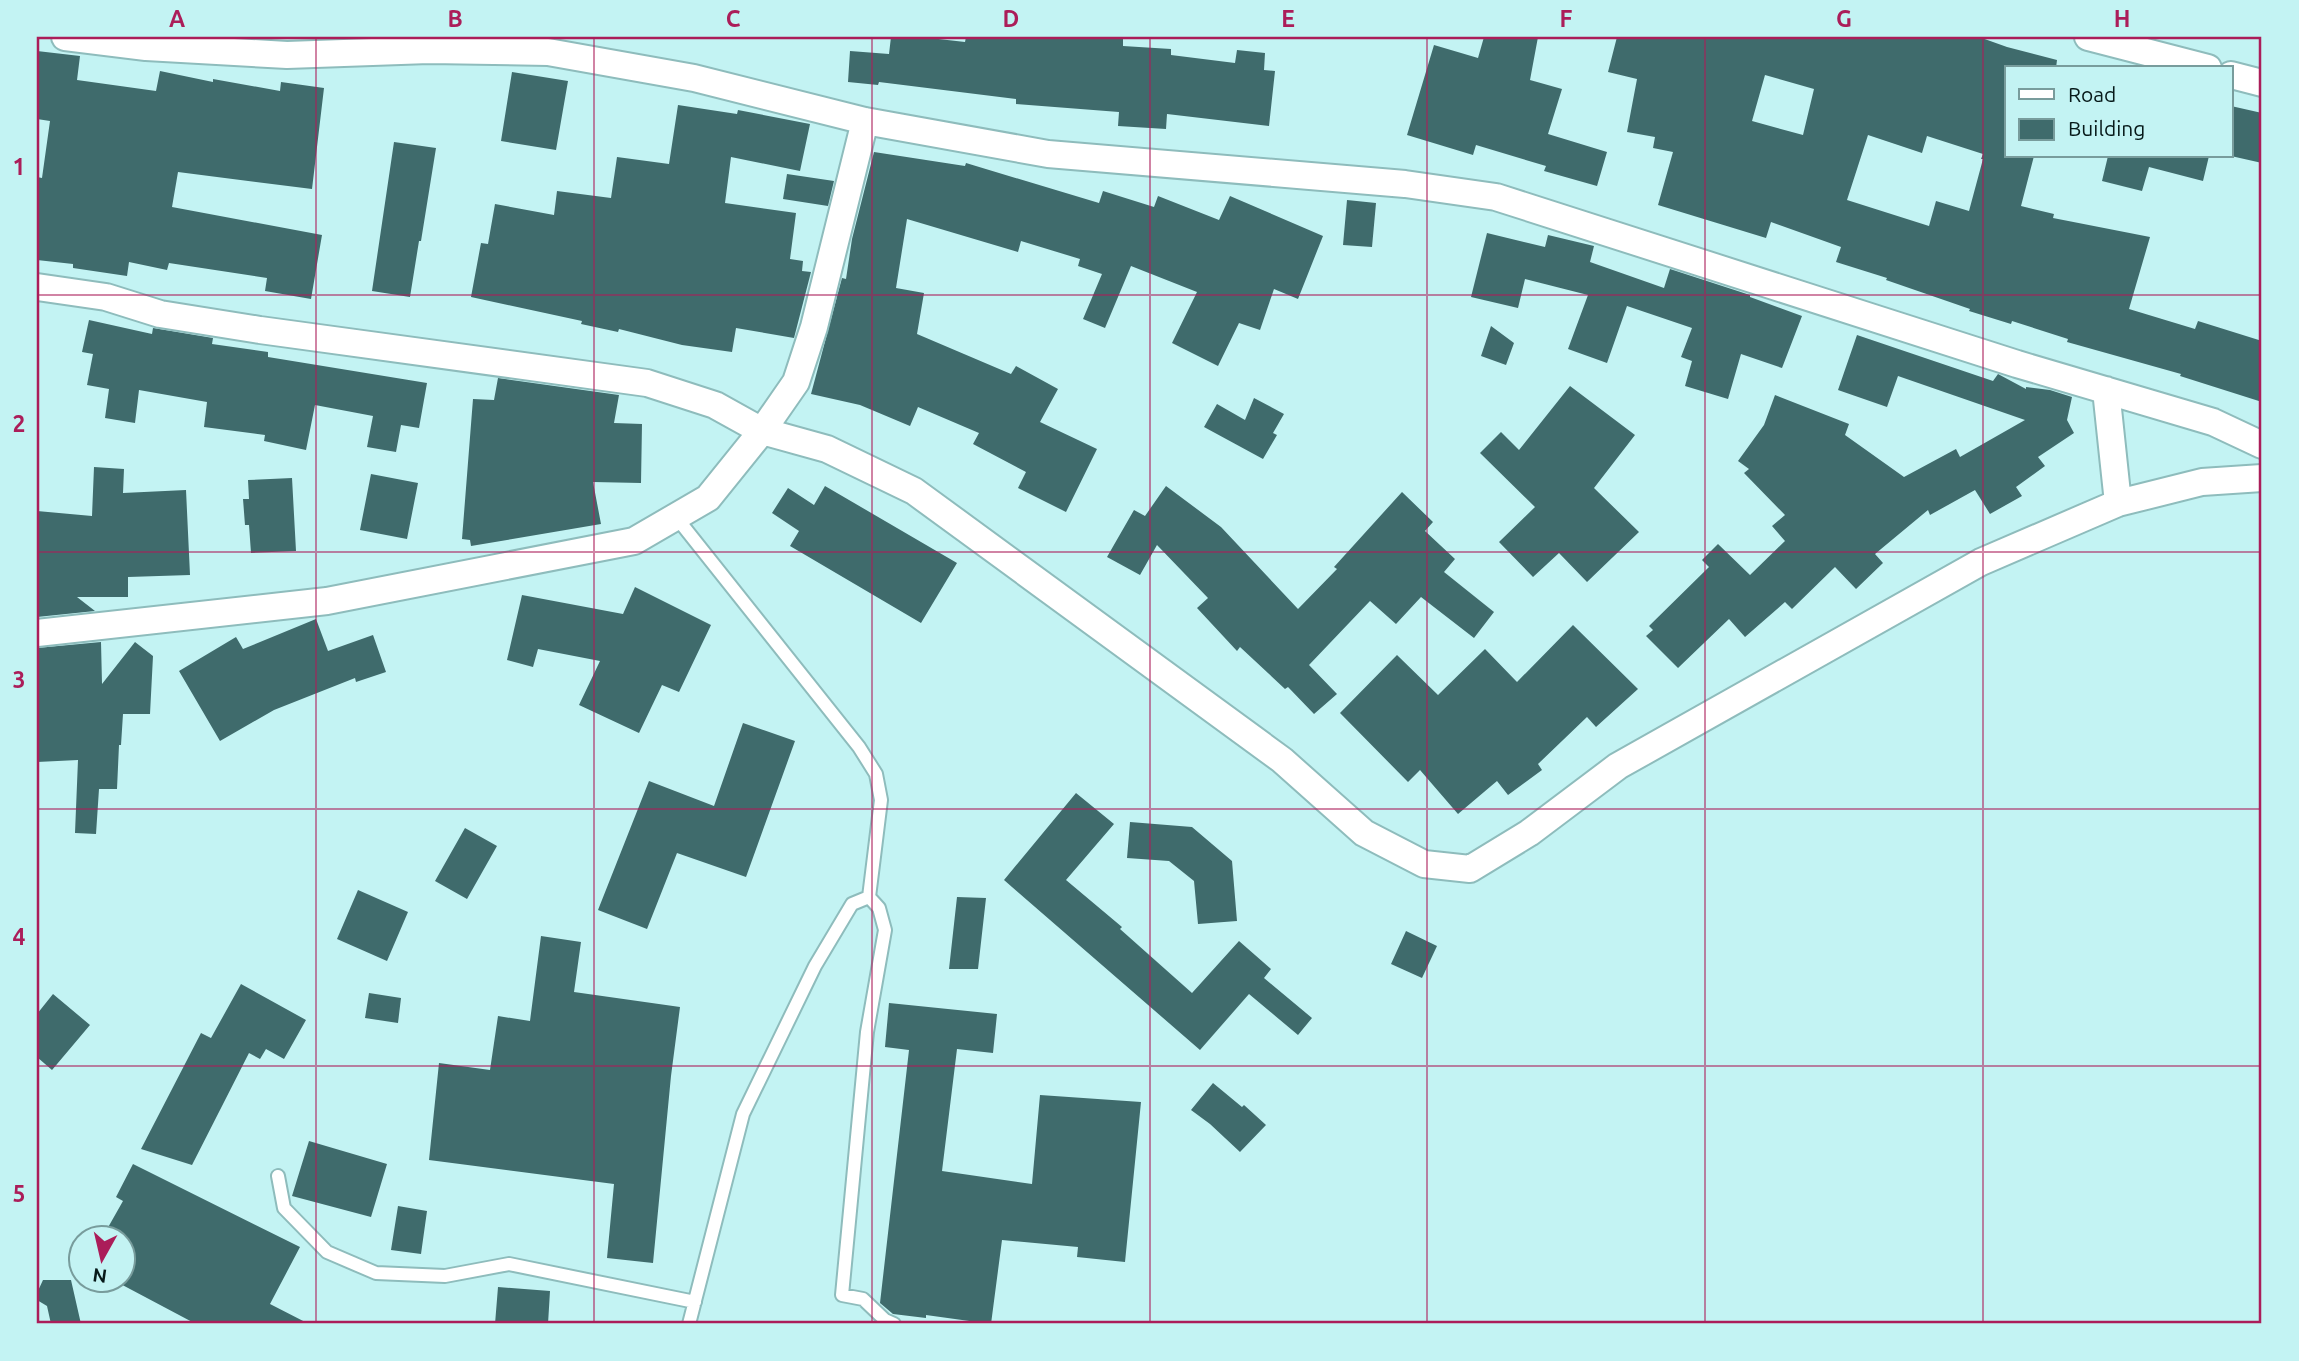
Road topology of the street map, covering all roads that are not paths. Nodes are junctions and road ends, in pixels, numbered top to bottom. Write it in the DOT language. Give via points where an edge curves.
graph roads {
  1 [pos="65,37"];
  2 [pos="2088,37"];
  3 [pos="2200,66"];
  4 [pos="2232,75"];
  5 [pos="2262,83"];
  6 [pos="866,121"];
  7 [pos="37,287"];
  8 [pos="2106,390"];
  9 [pos="762,431"];
  10 [pos="2262,445"];
  11 [pos="2262,478"];
  12 [pos="2118,503"];
  13 [pos="676,517"];
  14 [pos="37,633"];
  15 [pos="869,897"];
  16 [pos="278,1176"];
  17 [pos="695,1301"];
  18 [pos="689,1324"];
  19 [pos="894,1324"];
  1 -- 6 [label="street" via="146,47 287,54 548,52 694,78"];
  2 -- 3 [label="street"];
  4 -- 5 [label="street"];
  6 -- 8 [label="street" via="1048,154 1405,184 1496,197"];
  6 -- 9 [label="street" via="800,371"];
  7 -- 9 [label="street" via="260,330 647,383 715,405"];
  8 -- 10 [label="street" via="2213,422"];
  8 -- 12 [label="street"];
  9 -- 12 [label="street" via="827,449 914,491 1282,760 1364,833 1424,864 1469,869 1529,833 1618,766 1793,667 1981,562"];
  9 -- 13 [label="street" via="708,498"];
  11 -- 12 [label="street" via="2202,482"];
  13 -- 14 [label="street" via="634,541 327,601"];
  13 -- 15 [label="lane" via="876,774 881,800"];
  15 -- 17 [label="lane" via="852,904 815,966 743,1114"];
  15 -- 19 [label="lane" via="879,908 885,930 867,1032 842,1295 863,1299"];
  16 -- 17 [label="lane" via="284,1208 327,1252 376,1273 445,1276 509,1264"];
  17 -- 18 [label="lane"];
}
